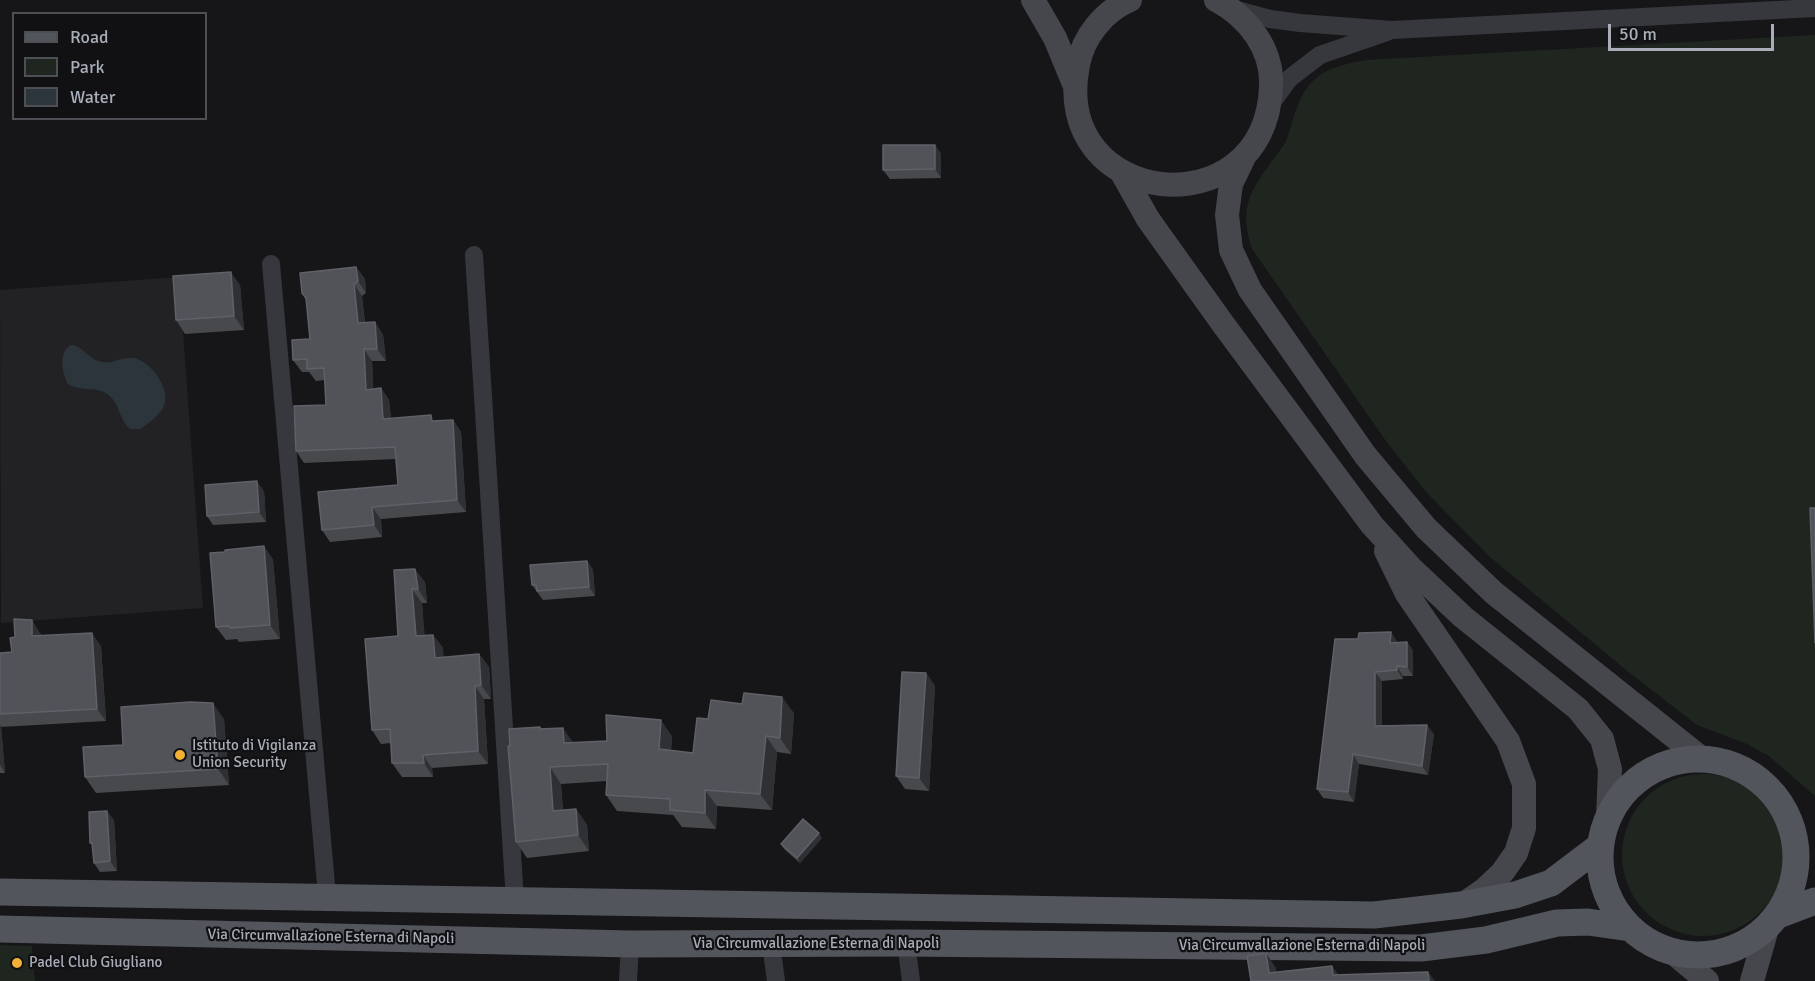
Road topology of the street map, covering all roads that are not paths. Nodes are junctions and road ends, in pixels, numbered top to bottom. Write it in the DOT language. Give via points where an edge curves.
graph roads {
  1 [pos="1033,0"];
  2 [pos="1130,0"];
  3 [pos="1224,4"];
  4 [pos="1815,8"];
  5 [pos="1392,30"];
  6 [pos="1074,84"];
  7 [pos="1270,105"];
  8 [pos="1244,157"];
  9 [pos="1120,171"];
  10 [pos="474,255"];
  11 [pos="271,264"];
  12 [pos="1372,525"];
  13 [pos="1701,758"];
  14 [pos="1788,814"];
  15 [pos="1608,818"];
  16 [pos="1815,823"];
  17 [pos="1600,846"];
  18 [pos="0,892"];
  19 [pos="327,896"];
  20 [pos="515,901"];
  21 [pos="1815,901"];
  22 [pos="1461,905"];
  23 [pos="1773,920"];
  24 [pos="1630,928"];
  25 [pos="0,929"];
  26 [pos="630,944"];
  27 [pos="771,944"];
  28 [pos="906,944"];
  29 [pos="1670,950"];
  30 [pos="628,981"];
  31 [pos="776,981"];
  32 [pos="911,981"];
  33 [pos="1707,981"];
  34 [pos="1752,981"];
  1 -- 6 [label="main road" via="1055,38"];
  2 -- 6 [label="main road" via="1097,25 1080,53"];
  3 -- 5 [label="street" via="1270,19"];
  3 -- 7 [label="main road" via="1252,28 1265,52 1271,78"];
  4 -- 5 [label="street"];
  5 -- 7 [label="street" via="1320,56 1290,78"];
  6 -- 9 [label="main road" via="1076,110 1086,134 1100,155"];
  7 -- 8 [label="main road" via="1261,133"];
  8 -- 9 [label="main road" via="1217,176 1185,186 1151,184"];
  8 -- 13 [label="main road" via="1231,184 1227,214 1231,250 1250,290 1365,455 1426,528 1494,593"];
  9 -- 12 [label="main road" via="1148,219"];
  10 -- 20 [label="street"];
  11 -- 19 [label="street"];
  12 -- 15 [label="main road" via="1463,617 1578,709 1602,739 1610,769"];
  12 -- 22 [label="main road" via="1407,594 1508,741 1524,784 1524,828 1516,853 1485,890"];
  13 -- 14 [label="main road" via="1728,763 1752,774 1773,792"];
  13 -- 15 [label="main road" via="1672,762 1645,774 1623,793"];
  14 -- 16 [label="main road"];
  14 -- 23 [label="main road" via="1796,840 1797,866 1790,892"];
  15 -- 17 [label="main road"];
  17 -- 22 [label="main road, Via Circumvallazione Esterna di Napoli" via="1551,883 1515,895"];
  17 -- 24 [label="main road" via="1605,885 1612,904"];
  18 -- 19 [label="main road, Via Circumvallazione Esterna di Napoli"];
  19 -- 20 [label="main road, Via Circumvallazione Esterna di Napoli"];
  20 -- 22 [label="main road, Via Circumvallazione Esterna di Napoli" via="1374,915"];
  21 -- 23 [label="main road"];
  23 -- 29 [label="main road" via="1756,936 1729,950 1700,955"];
  23 -- 34 [label="main road"];
  24 -- 28 [label="main road, Via Circumvallazione Esterna di Napoli" via="1588,922 1557,923 1486,940 1421,948"];
  24 -- 29 [label="main road" via="1649,942"];
  25 -- 26 [label="main road, Via Circumvallazione Esterna di Napoli"];
  26 -- 27 [label="main road, Via Circumvallazione Esterna di Napoli"];
  26 -- 30 [label="street"];
  27 -- 28 [label="main road, Via Circumvallazione Esterna di Napoli"];
  27 -- 31 [label="street"];
  28 -- 32 [label="street"];
  29 -- 33 [label="main road"];
}
